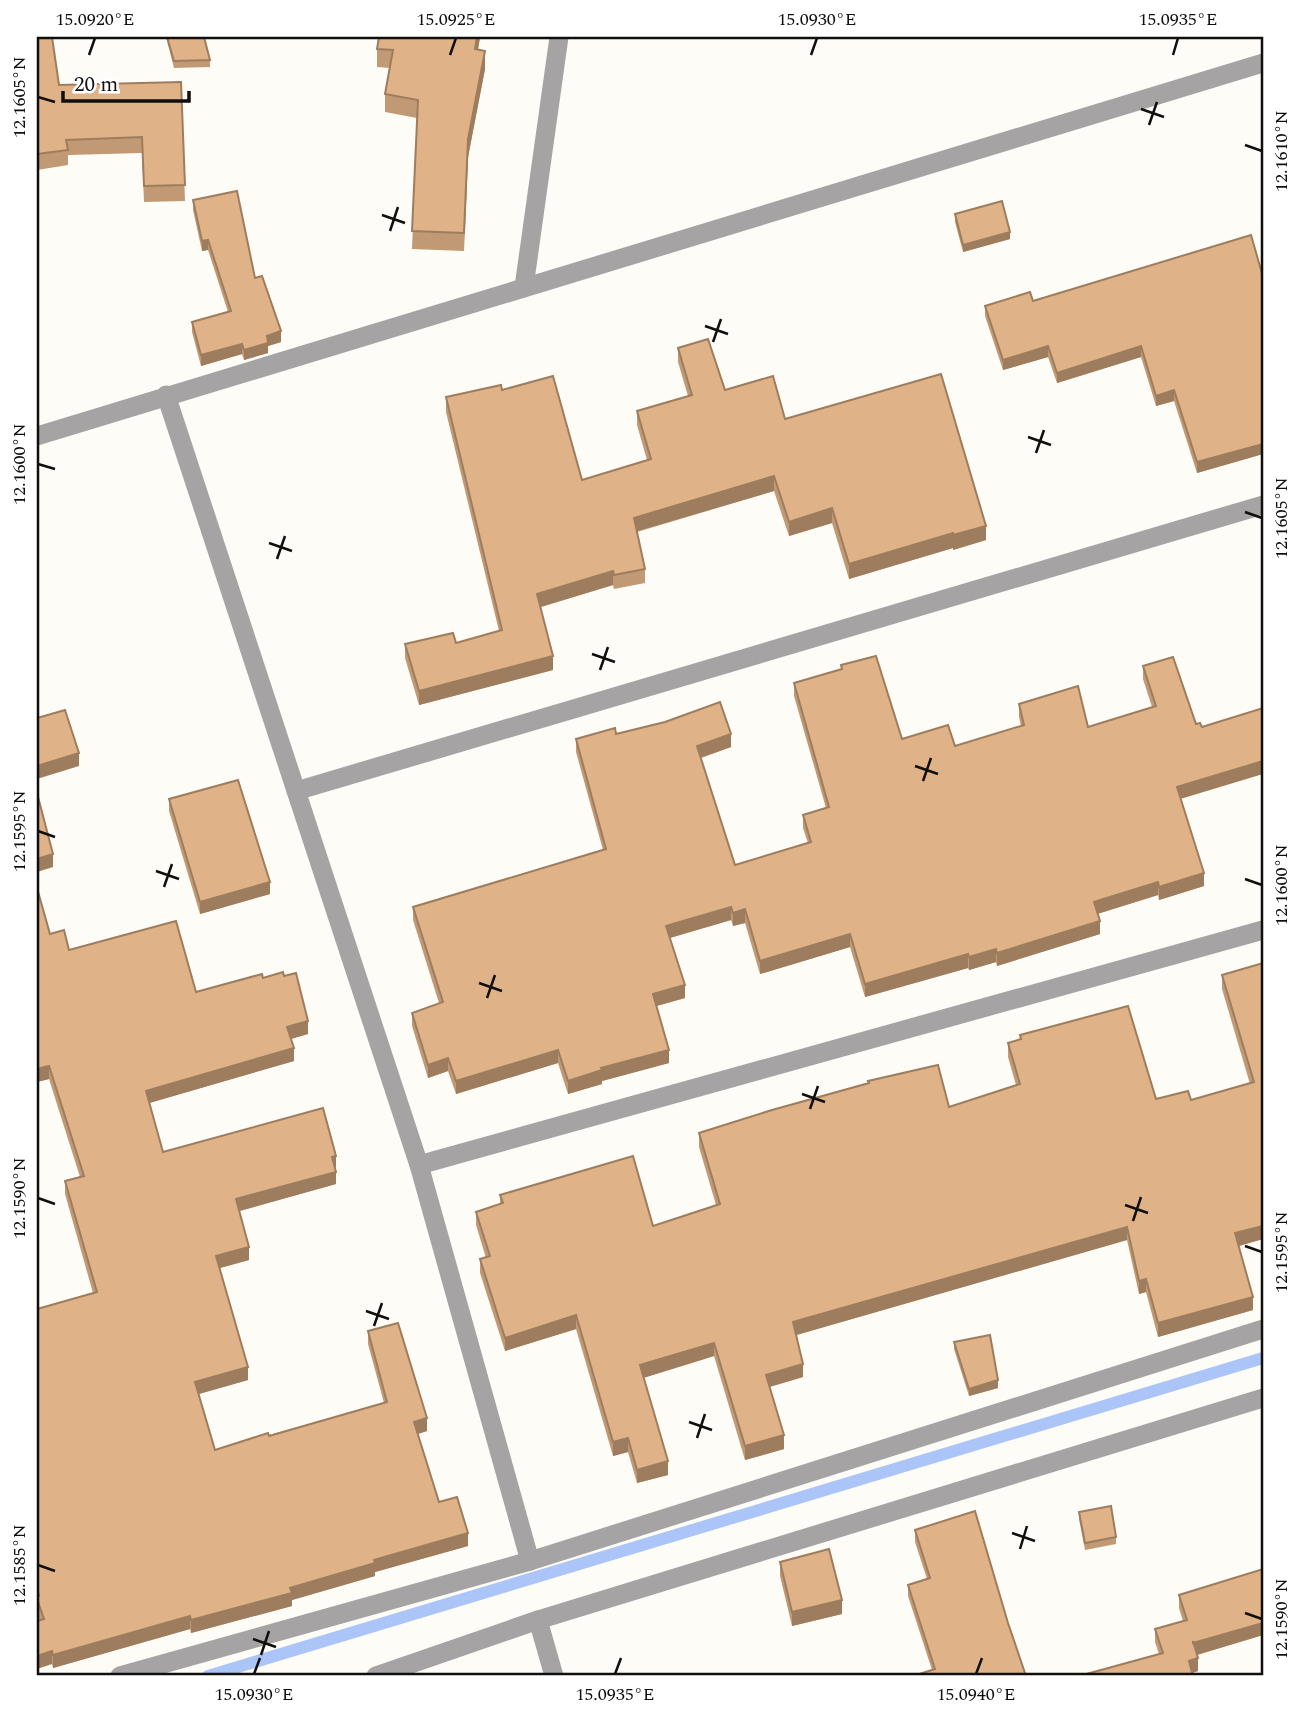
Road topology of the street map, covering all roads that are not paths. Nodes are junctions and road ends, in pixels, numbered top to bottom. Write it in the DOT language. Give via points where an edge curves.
graph roads {
  1 [pos="559,37"];
  2 [pos="1263,63"];
  3 [pos="524,287"];
  4 [pos="166,395"];
  5 [pos="37,436"];
  6 [pos="1263,505"];
  7 [pos="296,791"];
  8 [pos="1263,930"];
  9 [pos="419,1165"];
  10 [pos="1263,1329"];
  11 [pos="1263,1398"];
  12 [pos="530,1561"];
  13 [pos="538,1620"];
  14 [pos="120,1676"];
  15 [pos="376,1676"];
  16 [pos="554,1676"];
  1 -- 3 [label="street"];
  2 -- 3 [label="street"];
  3 -- 4 [label="street"];
  4 -- 5 [label="street"];
  4 -- 7 [label="street"];
  6 -- 7 [label="street"];
  7 -- 9 [label="street"];
  8 -- 9 [label="street"];
  9 -- 12 [label="street"];
  10 -- 12 [label="street"];
  11 -- 13 [label="street"];
  12 -- 14 [label="street"];
  13 -- 15 [label="street"];
  13 -- 16 [label="street"];
}
